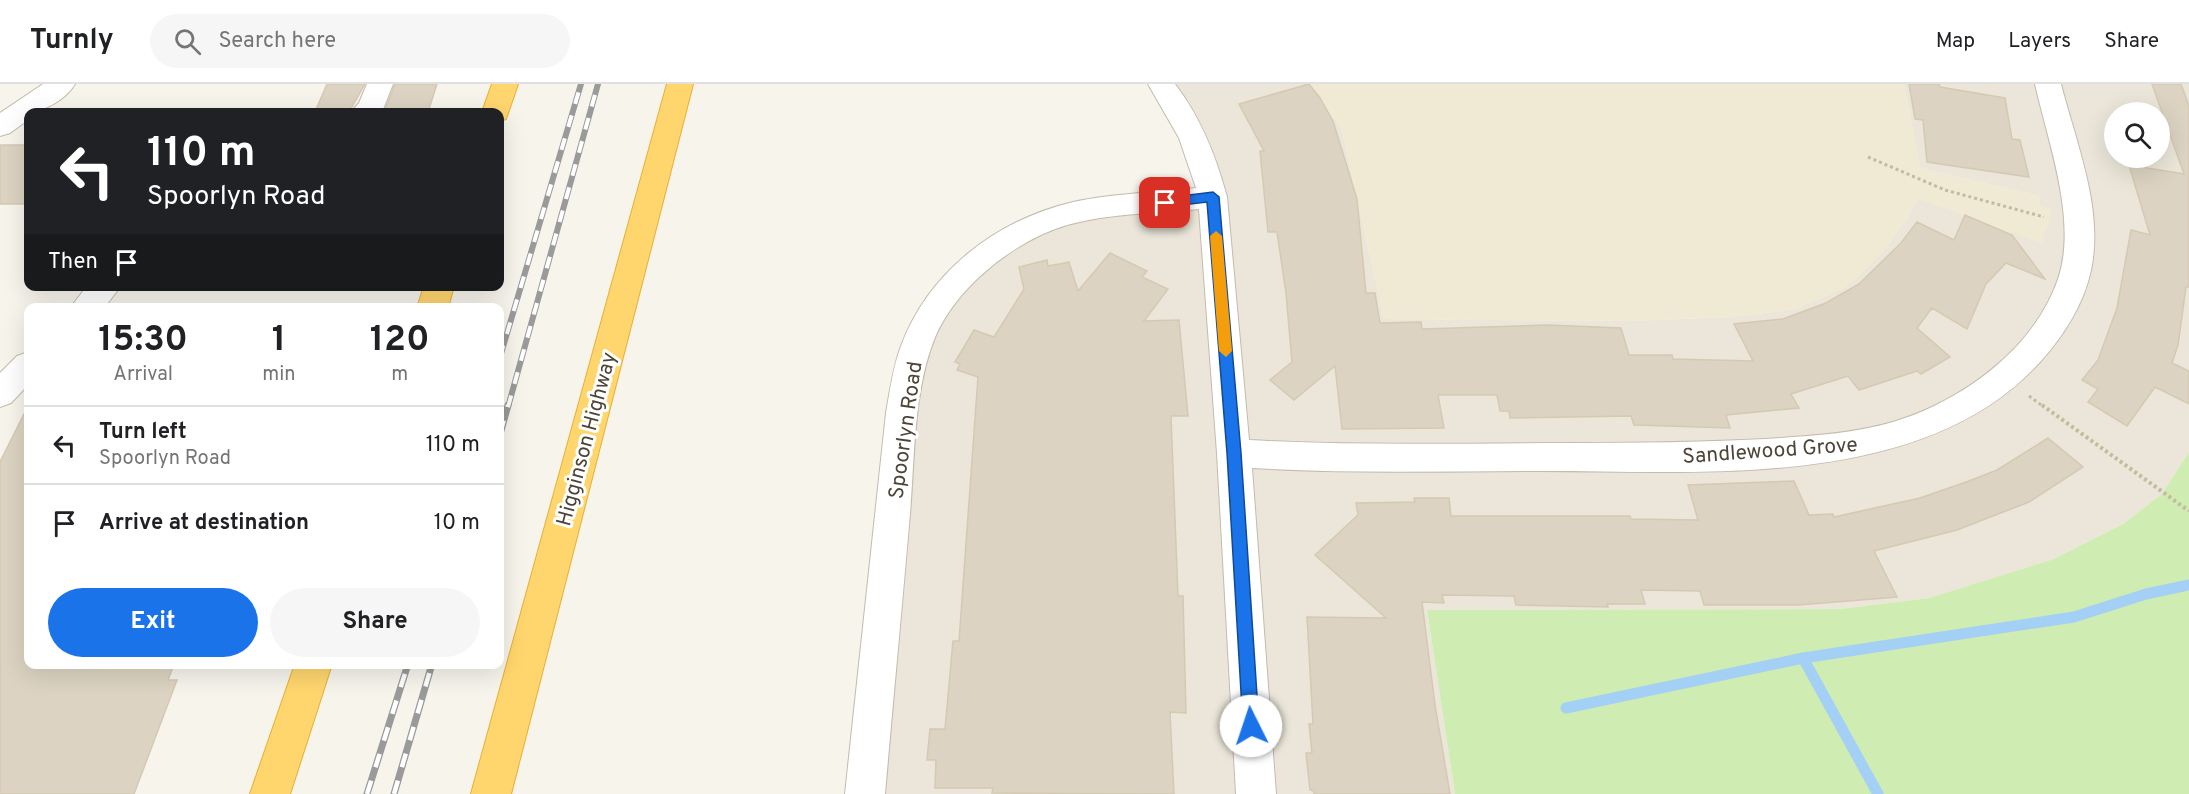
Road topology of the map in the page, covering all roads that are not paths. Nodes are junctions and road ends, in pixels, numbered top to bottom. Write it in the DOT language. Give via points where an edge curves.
graph roads {
  1 [pos="62,84"];
  2 [pos="380,84"];
  3 [pos="505,84"];
  4 [pos="680,84"];
  5 [pos="1161,84"];
  6 [pos="2048,84"];
  7 [pos="28,108"];
  8 [pos="369,108"];
  9 [pos="497,108"];
  10 [pos="24,111"];
  11 [pos="0,128"];
  12 [pos="24,131"];
  13 [pos="1213,197"];
  14 [pos="101,291"];
  15 [pos="90,303"];
  16 [pos="24,369"];
  17 [pos="0,394"];
  18 [pos="1234,453"];
  19 [pos="312,669"];
  20 [pos="270,794"];
  21 [pos="491,794"];
  22 [pos="865,794"];
  23 [pos="1256,794"];
  1 -- 7 [label="street"];
  2 -- 8 [label="street"];
  3 -- 9 [label="highway"];
  4 -- 21 [label="highway, Higginson Highway"];
  5 -- 13 [label="street" via="1192,130"];
  6 -- 18 [label="street, Sandlewood Grove" via="2076,195 2080,225 2074,279 2060,311 2038,344 2004,378 1905,432 1864,444 1815,450 1699,457"];
  10 -- 11 [label="street"];
  11 -- 12 [label="street"];
  13 -- 18 [label="street"];
  13 -- 22 [label="street, Spoorlyn Road" via="1055,218 992,251 958,279 933,313 922,332 903,415"];
  14 -- 15 [label="street"];
  16 -- 17 [label="street"];
  18 -- 23 [label="street"];
  19 -- 20 [label="highway"];
}
